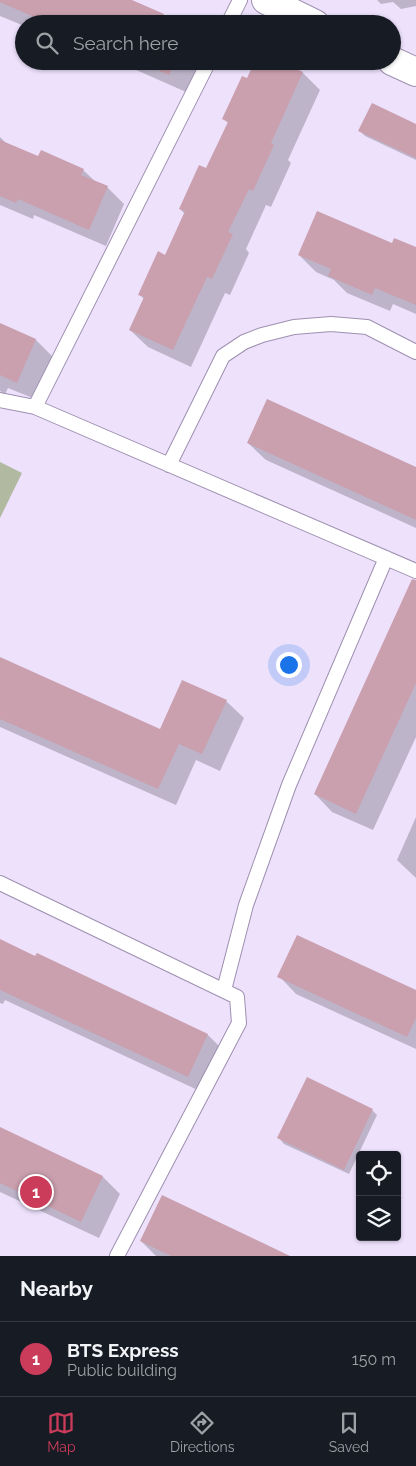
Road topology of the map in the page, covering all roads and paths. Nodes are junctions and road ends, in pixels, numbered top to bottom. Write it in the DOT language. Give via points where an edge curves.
graph roads {
  1 [pos="240,0"];
  2 [pos="266,0"];
  3 [pos="232,15"];
  4 [pos="297,15"];
  5 [pos="401,65"];
  6 [pos="204,70"];
  7 [pos="416,72"];
  8 [pos="416,352"];
  9 [pos="0,400"];
  10 [pos="34,407"];
  11 [pos="169,464"];
  12 [pos="386,558"];
  13 [pos="416,571"];
  14 [pos="0,883"];
  15 [pos="224,990"];
  16 [pos="116,1256"];
  1 -- 3 [label="lane"];
  2 -- 4 [label="street"];
  5 -- 7 [label="street"];
  6 -- 10 [label="lane"];
  8 -- 11 [label="lane" via="366,327 331,324 294,327 244,342 223,356"];
  9 -- 10 [label="lane"];
  10 -- 11 [label="lane"];
  11 -- 12 [label="lane"];
  12 -- 13 [label="lane"];
  12 -- 15 [label="lane" via="288,785 246,905"];
  14 -- 15 [label="lane"];
  15 -- 16 [label="lane" via="237,997 239,1023"];
}
